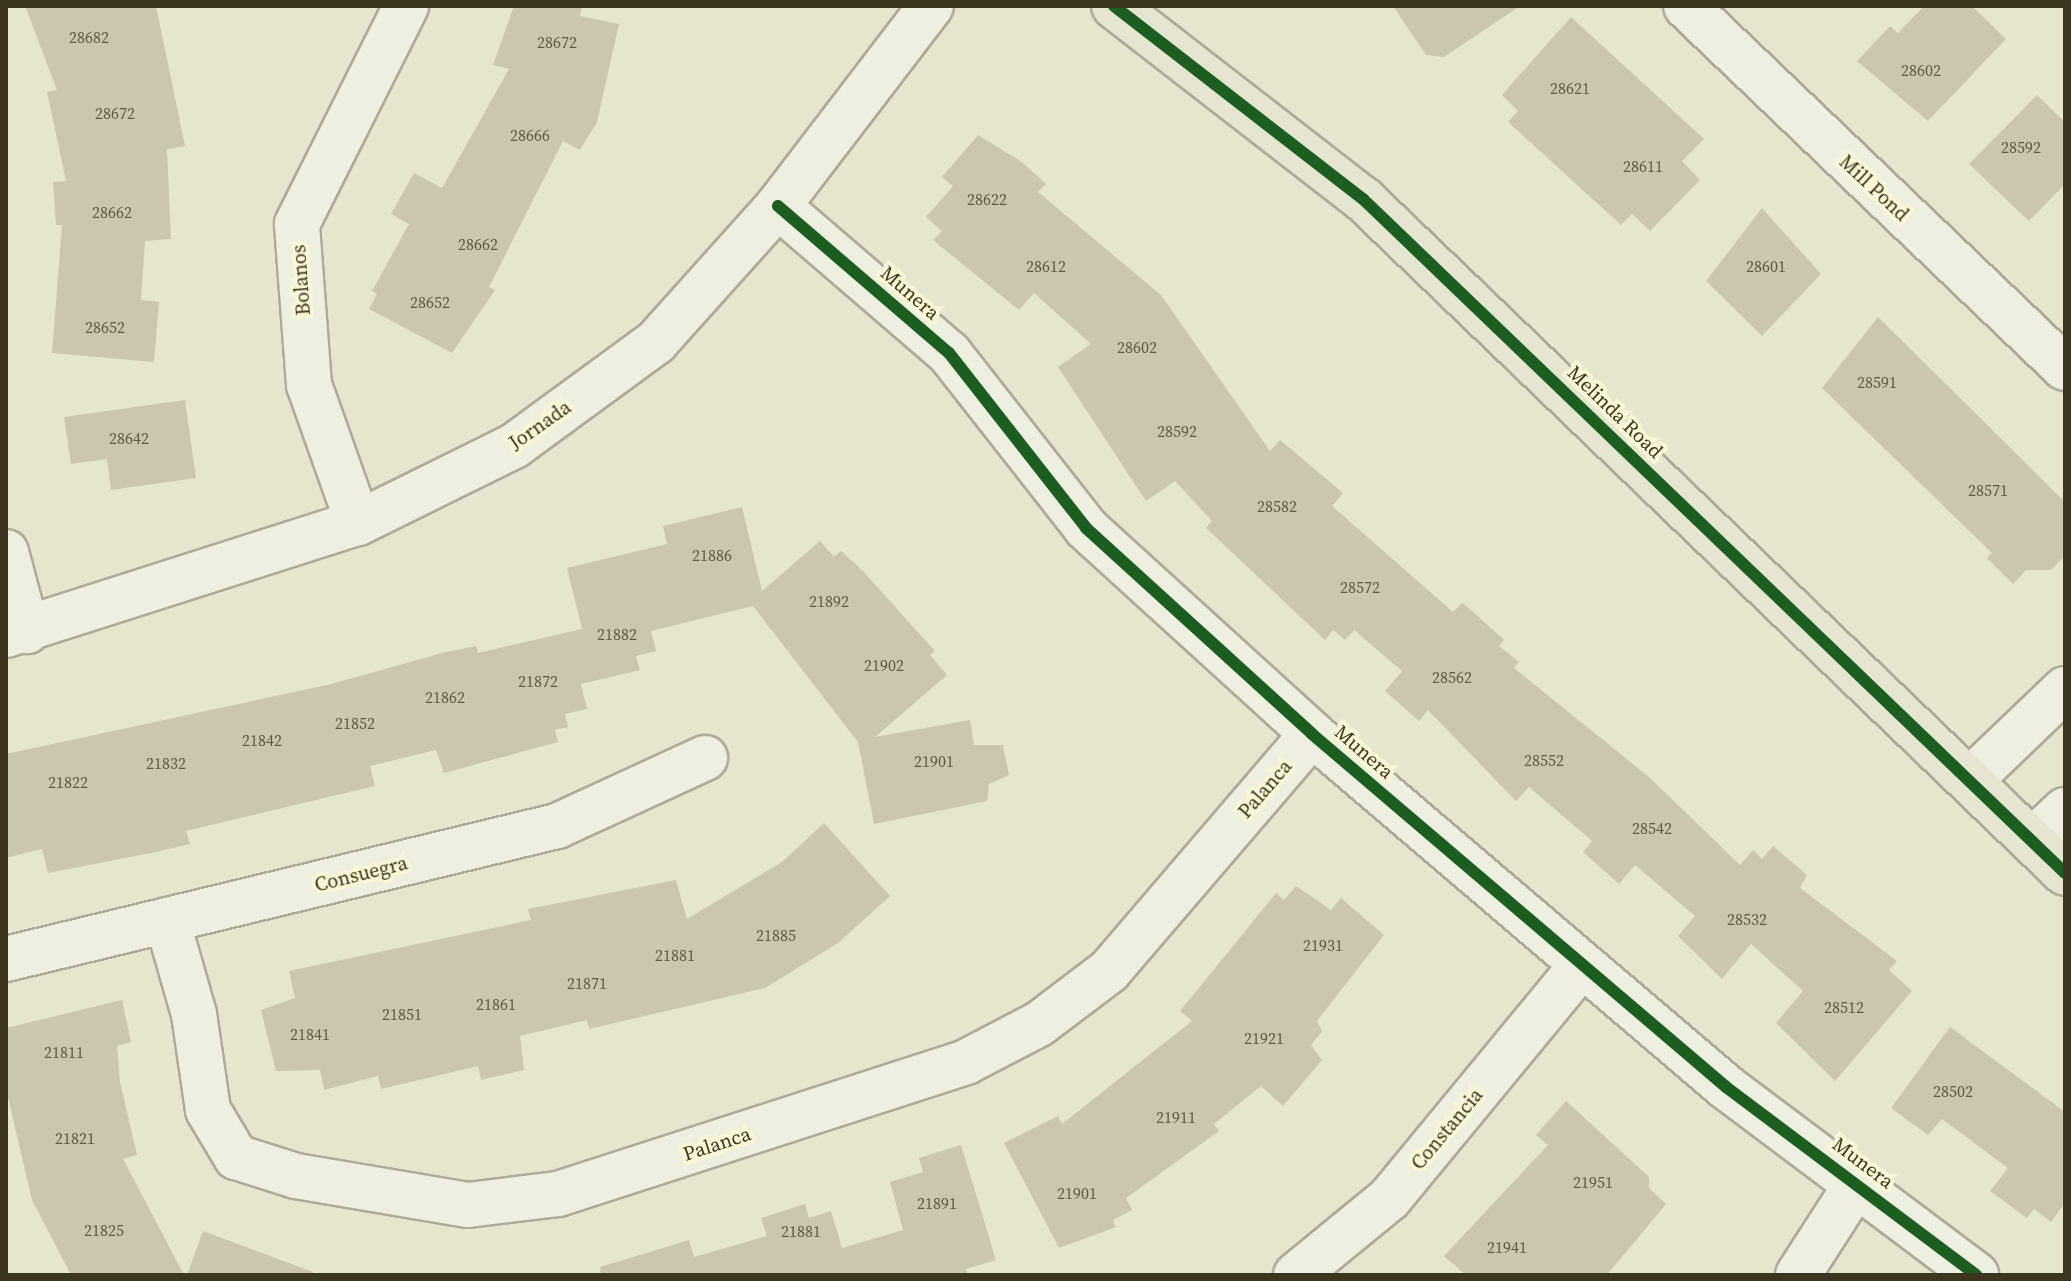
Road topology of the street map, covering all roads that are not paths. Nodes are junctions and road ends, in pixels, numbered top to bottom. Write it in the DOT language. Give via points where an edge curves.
graph roads {
  1 [pos="406,6"];
  2 [pos="931,6"];
  3 [pos="1114,6"];
  4 [pos="1686,6"];
  5 [pos="778,206"];
  6 [pos="2065,368"];
  7 [pos="358,523"];
  8 [pos="6,552"];
  9 [pos="17,633"];
  10 [pos="2065,689"];
  11 [pos="1312,734"];
  12 [pos="705,758"];
  13 [pos="1971,779"];
  14 [pos="2065,810"];
  15 [pos="2033,840"];
  16 [pos="2065,873"];
  17 [pos="167,920"];
  18 [pos="6,959"];
  19 [pos="1582,965"];
  20 [pos="1857,1183"];
  21 [pos="1296,1275"];
  22 [pos="1798,1275"];
  23 [pos="1976,1275"];
  1 -- 7 [label="street, Bolanos" via="297,224 309,385"];
  2 -- 5 [label="street, Jornada"];
  3 -- 13 [label="main road, Melinda Road" via="1363,199"];
  4 -- 6 [label="street, Mill Pond"];
  5 -- 7 [label="street, Jornada" via="656,342 514,446"];
  5 -- 11 [label="street, Munera" via="949,353 1086,528"];
  7 -- 9 [label="street, Jornada"];
  8 -- 9 [label="street"];
  10 -- 13 [label="street"];
  11 -- 17 [label="street, Palanca" via="1109,971 1039,1024 966,1062 558,1194 468,1205 296,1176 236,1157 208,1110 194,1014"];
  11 -- 19 [label="street, Munera"];
  12 -- 17 [label="street, Consuegra" via="557,826"];
  13 -- 15 [label="main road, Melinda Road"];
  14 -- 15 [label="street"];
  15 -- 16 [label="main road, Melinda Road"];
  17 -- 18 [label="street, Consuegra"];
  19 -- 20 [label="street, Munera"];
  19 -- 21 [label="street, Constancia" via="1389,1199"];
  20 -- 22 [label="street"];
  20 -- 23 [label="street, Munera"];
}
